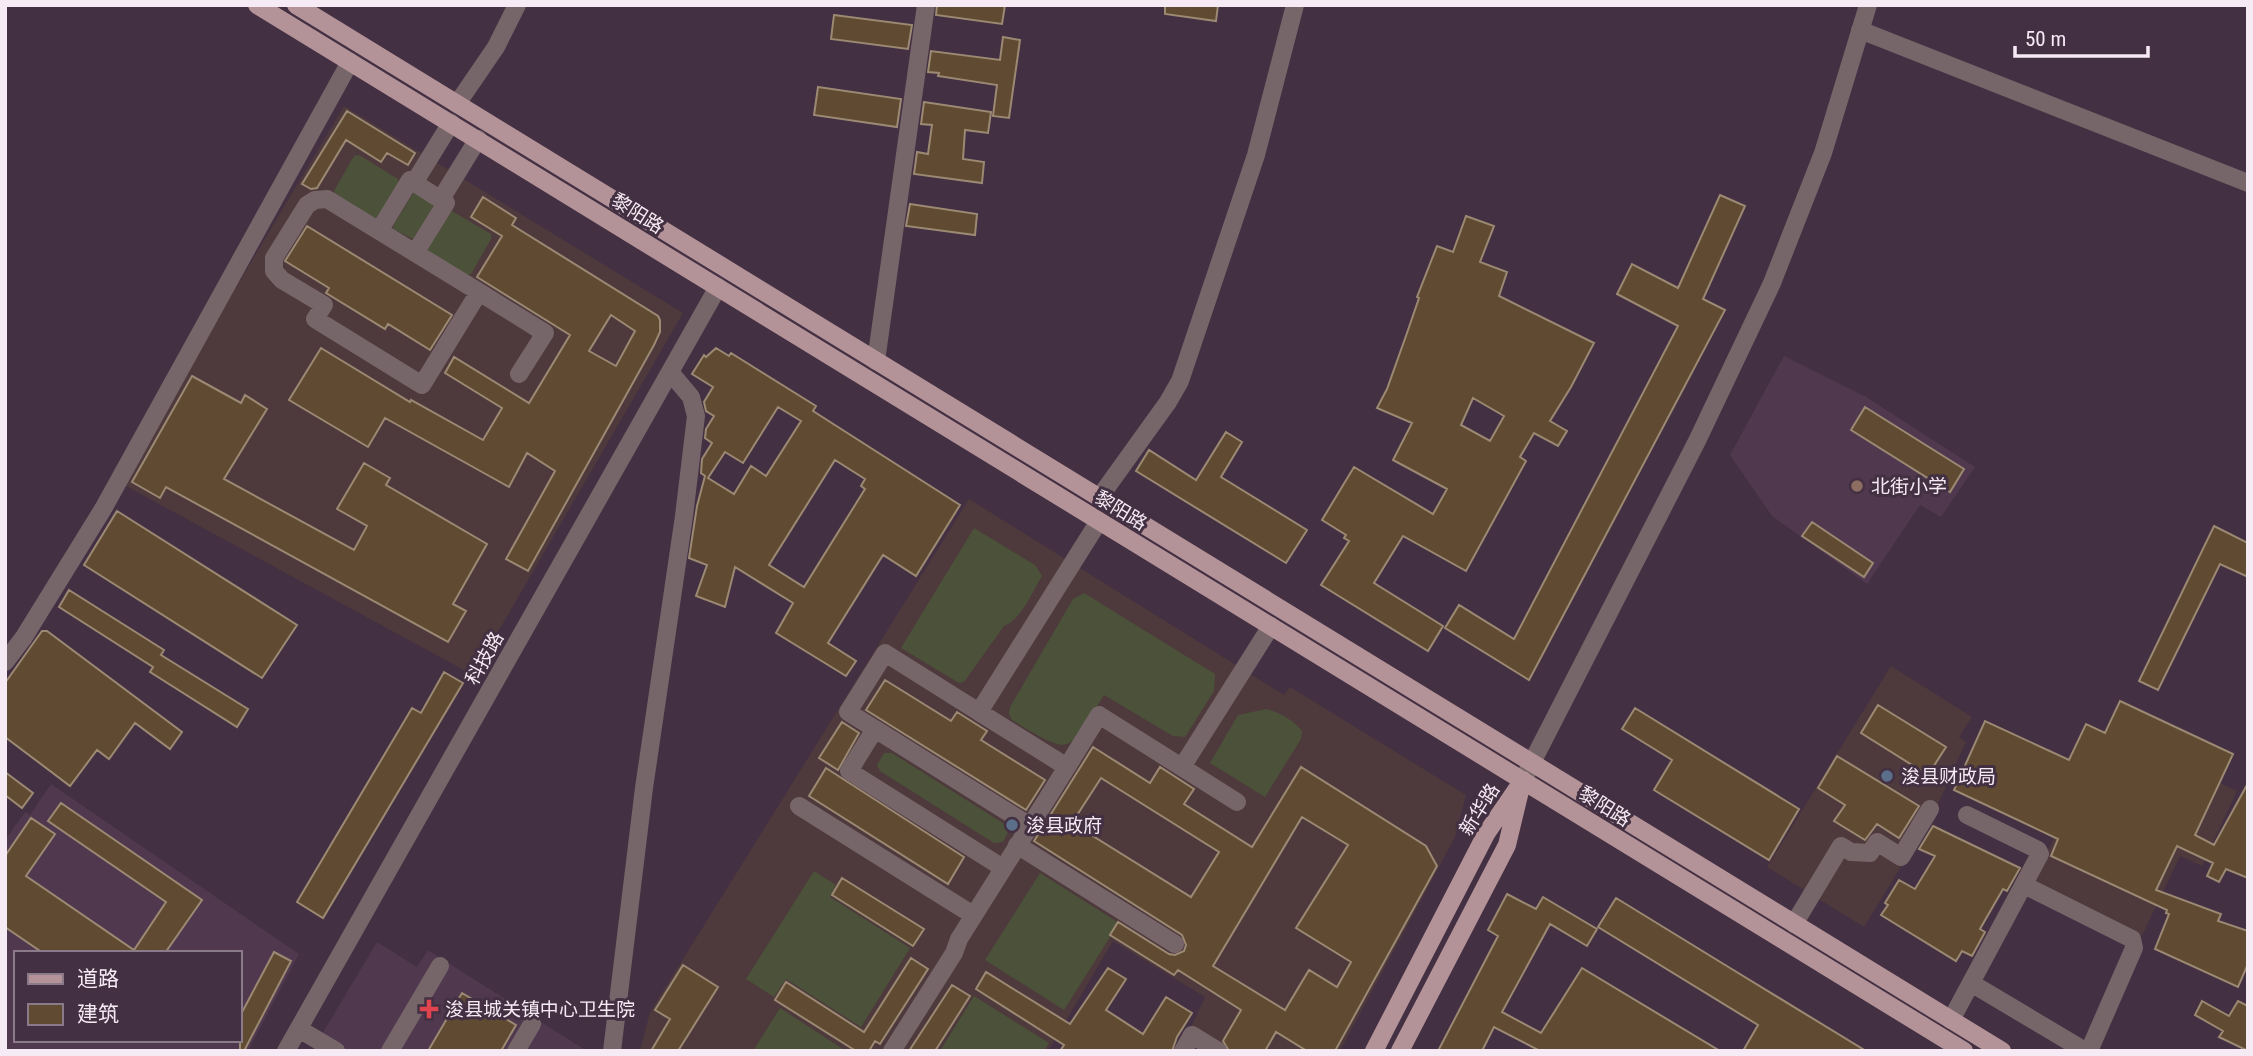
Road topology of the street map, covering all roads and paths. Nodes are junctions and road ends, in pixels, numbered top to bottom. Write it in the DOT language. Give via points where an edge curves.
graph roads {
  1 [pos="257,5"];
  2 [pos="296,5"];
  3 [pos="517,5"];
  4 [pos="926,5"];
  5 [pos="1295,5"];
  6 [pos="1868,5"];
  7 [pos="1860,30"];
  8 [pos="350,62"];
  9 [pos="457,104"];
  10 [pos="451,123"];
  11 [pos="478,139"];
  12 [pos="414,183"];
  13 [pos="2248,183"];
  14 [pos="441,200"];
  15 [pos="379,231"];
  16 [pos="415,253"];
  17 [pos="718,287"];
  18 [pos="479,292"];
  19 [pos="876,361"];
  20 [pos="670,372"];
  21 [pos="519,373"];
  22 [pos="1100,498"];
  23 [pos="1099,521"];
  24 [pos="1271,626"];
  25 [pos="5,662"];
  26 [pos="979,712"];
  27 [pos="875,729"];
  28 [pos="1531,763"];
  29 [pos="1067,767"];
  30 [pos="1182,767"];
  31 [pos="1522,780"];
  32 [pos="1237,802"];
  33 [pos="799,806"];
  34 [pos="1930,809"];
  35 [pos="1967,815"];
  36 [pos="1030,826"];
  37 [pos="1017,845"];
  38 [pos="1003,868"];
  39 [pos="2024,886"];
  40 [pos="973,915"];
  41 [pos="1794,924"];
  42 [pos="1175,944"];
  43 [pos="440,966"];
  44 [pos="1971,983"];
  45 [pos="1951,1020"];
  46 [pos="532,1024"];
  47 [pos="299,1029"];
  48 [pos="286,1051"];
  49 [pos="336,1051"];
  50 [pos="390,1051"];
  51 [pos="516,1051"];
  52 [pos="612,1051"];
  53 [pos="892,1051"];
  54 [pos="1182,1051"];
  55 [pos="1218,1051"];
  56 [pos="1374,1051"];
  57 [pos="1400,1051"];
  58 [pos="1964,1051"];
  59 [pos="2001,1051"];
  60 [pos="2087,1051"];
  1 -- 8 [label="main road, 黎阳路"];
  2 -- 9 [label="main road, 黎阳路"];
  3 -- 9 [label="street" via="496,47"];
  4 -- 19 [label="street"];
  5 -- 22 [label="street" via="1256,155 1180,381"];
  6 -- 7 [label="street"];
  7 -- 13 [label="street"];
  7 -- 28 [label="street" via="1823,153 1772,283 1697,441"];
  8 -- 10 [label="main road, 黎阳路"];
  8 -- 25 [label="street" via="103,509"];
  9 -- 19 [label="main road, 黎阳路"];
  10 -- 11 [label="main road, 黎阳路"];
  10 -- 12 [label="street"];
  11 -- 14 [label="street"];
  11 -- 17 [label="main road, 黎阳路"];
  12 -- 14 [label="street"];
  12 -- 15 [label="street" via="410,180"];
  14 -- 16 [label="street" via="446,203"];
  15 -- 16 [label="street"];
  15 -- 18 [label="street" via="327,199 315,200 307,205 274,258 273,268 282,280 324,305 315,319 422,385"];
  16 -- 18 [label="street"];
  17 -- 20 [label="street, 科技路"];
  17 -- 23 [label="main road, 黎阳路"];
  18 -- 21 [label="street" via="545,333"];
  19 -- 22 [label="main road, 黎阳路"];
  20 -- 47 [label="street, 科技路"];
  20 -- 52 [label="street" via="691,397 696,416"];
  22 -- 28 [label="main road, 黎阳路"];
  23 -- 24 [label="main road, 黎阳路"];
  23 -- 26 [label="street"];
  24 -- 30 [label="street"];
  24 -- 31 [label="main road, 黎阳路"];
  26 -- 27 [label="street" via="885,653 848,712"];
  26 -- 29 [label="street"];
  27 -- 36 [label="street"];
  27 -- 38 [label="street" via="849,771"];
  28 -- 31 [label="street"];
  28 -- 41 [label="main road, 黎阳路"];
  29 -- 30 [label="street" via="1099,715"];
  29 -- 36 [label="street"];
  30 -- 32 [label="street"];
  31 -- 56 [label="main road, 新华路" via="1486,834"];
  31 -- 57 [label="main road, 新华路" via="1507,845"];
  31 -- 58 [label="main road, 黎阳路"];
  33 -- 40 [label="street"];
  34 -- 41 [label="street" via="1901,857 1877,842 1870,853 1851,852 1836,843"];
  35 -- 39 [label="street" via="2038,850 2038,860"];
  36 -- 37 [label="street"];
  37 -- 38 [label="street"];
  37 -- 42 [label="street"];
  38 -- 40 [label="street"];
  39 -- 44 [label="street"];
  39 -- 60 [label="street" via="2132,939 2134,948"];
  40 -- 53 [label="street"];
  41 -- 45 [label="main road, 黎阳路"];
  43 -- 50 [label="street"];
  44 -- 45 [label="street"];
  44 -- 60 [label="street"];
  45 -- 59 [label="main road, 黎阳路"];
  46 -- 51 [label="street"];
  47 -- 48 [label="street, 科技路"];
  47 -- 49 [label="street"];
  54 -- 55 [label="street" via="1192,1035"];
}
